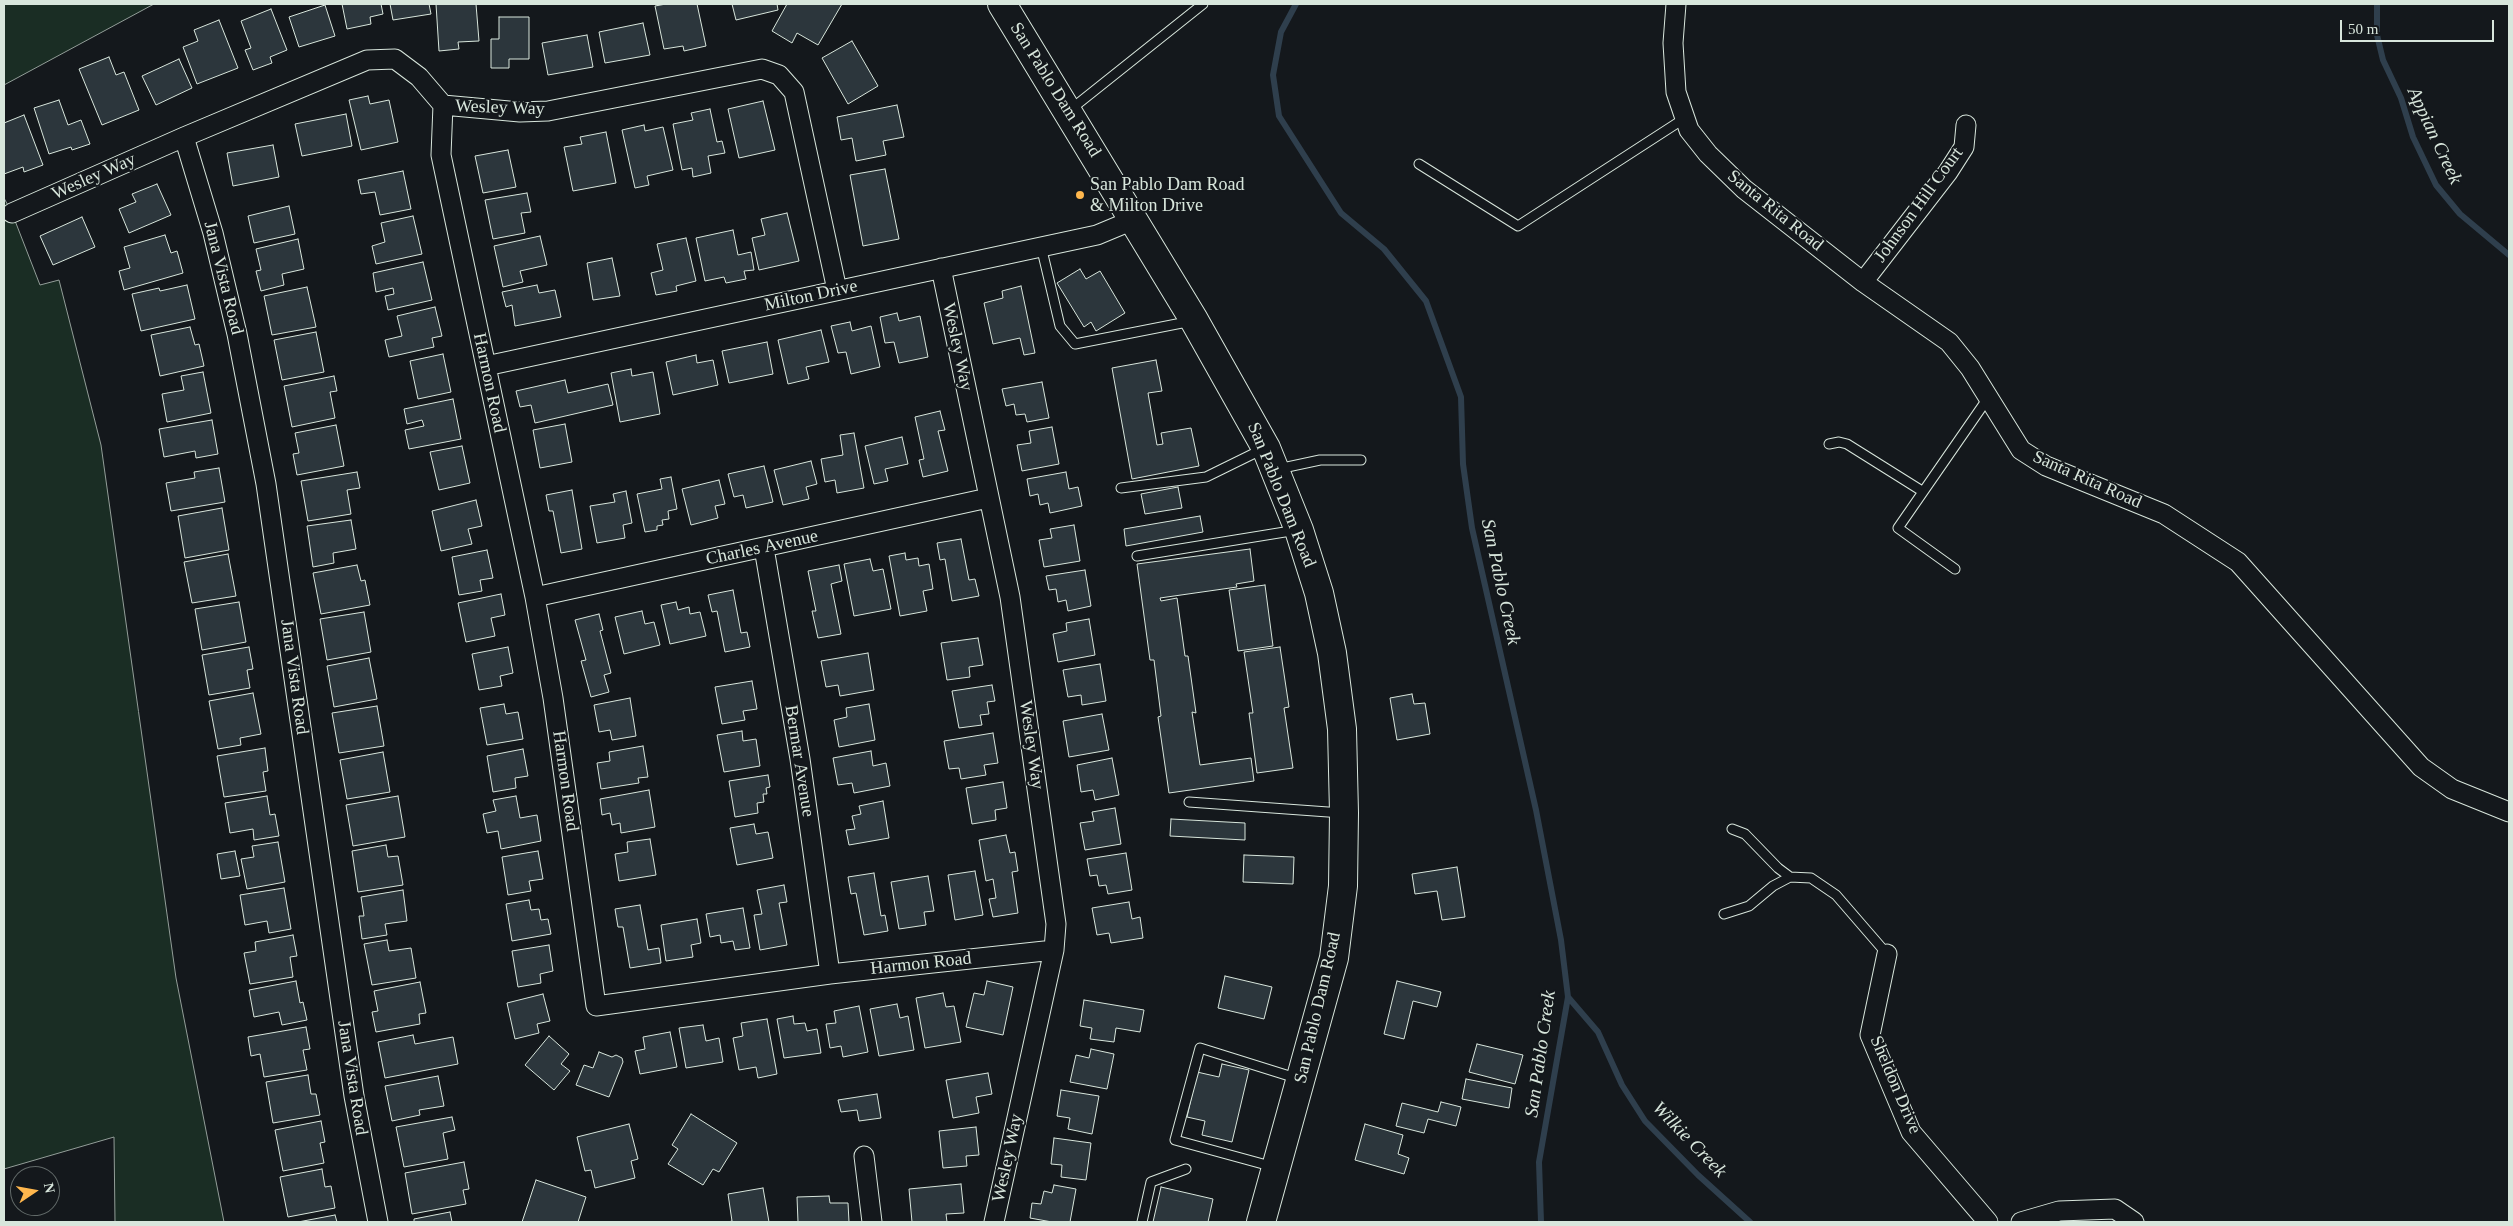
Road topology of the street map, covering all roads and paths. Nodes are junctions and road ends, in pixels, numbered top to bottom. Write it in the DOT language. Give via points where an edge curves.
graph roads {
  1 [pos="1002,4"];
  2 [pos="1204,4"];
  3 [pos="1676,4"];
  4 [pos="442,106"];
  5 [pos="1068,111"];
  6 [pos="1685,118"];
  7 [pos="1966,125"];
  8 [pos="184,137"];
  9 [pos="1419,164"];
  10 [pos="12,213"];
  11 [pos="1133,220"];
  12 [pos="1041,246"];
  13 [pos="941,268"];
  14 [pos="1863,282"];
  15 [pos="837,290"];
  16 [pos="1194,320"];
  17 [pos="486,366"];
  18 [pos="1988,398"];
  19 [pos="1830,444"];
  20 [pos="1270,459"];
  21 [pos="1361,460"];
  22 [pos="1121,488"];
  23 [pos="1922,491"];
  24 [pos="988,498"];
  25 [pos="1299,530"];
  26 [pos="764,548"];
  27 [pos="1137,556"];
  28 [pos="1955,569"];
  29 [pos="535,597"];
  30 [pos="1189,802"];
  31 [pos="2509,812"];
  32 [pos="1344,814"];
  33 [pos="1732,829"];
  34 [pos="1790,877"];
  35 [pos="1724,914"];
  36 [pos="1054,950"];
  37 [pos="1887,954"];
  38 [pos="830,974"];
  39 [pos="1302,1080"];
  40 [pos="864,1156"];
  41 [pos="1276,1168"];
  42 [pos="1186,1169"];
  43 [pos="378,1222"];
  44 [pos="872,1222"];
  45 [pos="994,1222"];
  46 [pos="1142,1222"];
  47 [pos="1261,1222"];
  48 [pos="1988,1222"];
  49 [pos="2022,1222"];
  50 [pos="2134,1222"];
  1 -- 5 [label="main road, San Pablo Dam Road"];
  2 -- 5 [label="lane"];
  3 -- 6 [label="street, Santa Rita Road" via="1673,43 1676,92"];
  4 -- 8 [label="street, Wesley Way" via="419,77 395,59 367,60"];
  4 -- 15 [label="street, Wesley Way" via="548,111 762,69 779,75 794,92"];
  4 -- 17 [label="street, Harmon Road" via="440,155"];
  5 -- 11 [label="main road, San Pablo Dam Road"];
  6 -- 9 [label="lane" via="1518,226"];
  6 -- 14 [label="street, Santa Rita Road" via="1689,130 1708,154 1744,189"];
  7 -- 14 [label="street, Johnson Hill Court" via="1964,147 1948,172"];
  8 -- 10 [label="street, Wesley Way"];
  8 -- 43 [label="street, Jana Vista Road" via="213,233 237,334 266,484 354,1096"];
  11 -- 12 [label="street, Milton Drive" via="1097,235"];
  11 -- 16 [label="main road, San Pablo Dam Road"];
  12 -- 13 [label="street, Milton Drive"];
  12 -- 16 [label="lane" via="1060,326 1076,344"];
  13 -- 15 [label="street, Milton Drive"];
  13 -- 24 [label="street, Wesley Way"];
  14 -- 18 [label="street, Santa Rita Road" via="1949,342"];
  15 -- 17 [label="street, Milton Drive"];
  16 -- 20 [label="main road, San Pablo Dam Road"];
  17 -- 29 [label="street, Harmon Road"];
  18 -- 23 [label="lane"];
  18 -- 31 [label="street, Santa Rita Road" via="2021,450 2046,466 2164,514 2238,562 2421,767 2452,789"];
  19 -- 23 [label="lane" via="1847,444"];
  20 -- 21 [label="lane"];
  20 -- 22 [label="lane" via="1206,478"];
  20 -- 25 [label="main road, San Pablo Dam Road"];
  23 -- 28 [label="lane" via="1898,528"];
  24 -- 26 [label="street, Charles Avenue"];
  24 -- 36 [label="street, Wesley Way" via="1010,597 1056,924"];
  25 -- 27 [label="lane"];
  25 -- 32 [label="main road, San Pablo Dam Road" via="1319,593 1332,653 1342,729"];
  26 -- 29 [label="street, Charles Avenue"];
  26 -- 38 [label="street, Bermar Avenue" via="800,759"];
  29 -- 38 [label="street, Harmon Road" via="553,698 596,1006"];
  30 -- 32 [label="lane"];
  32 -- 39 [label="main road, San Pablo Dam Road" via="1342,886 1334,958"];
  33 -- 34 [label="lane" via="1745,834"];
  34 -- 35 [label="lane" via="1749,906"];
  34 -- 37 [label="lane" via="1811,878 1836,895"];
  36 -- 38 [label="street, Harmon Road"];
  36 -- 45 [label="street, Wesley Way"];
  37 -- 48 [label="street, Sheldon Drive" via="1870,1035 1911,1132"];
  39 -- 41 [label="main road, San Pablo Dam Road"];
  39 -- 41 [label="lane" via="1200,1048 1174,1140"];
  40 -- 44 [label="street"];
  41 -- 47 [label="main road, San Pablo Dam Road"];
  42 -- 46 [label="lane" via="1151,1182"];
  49 -- 50 [label="street" via="2059,1211 2115,1209"];
}
